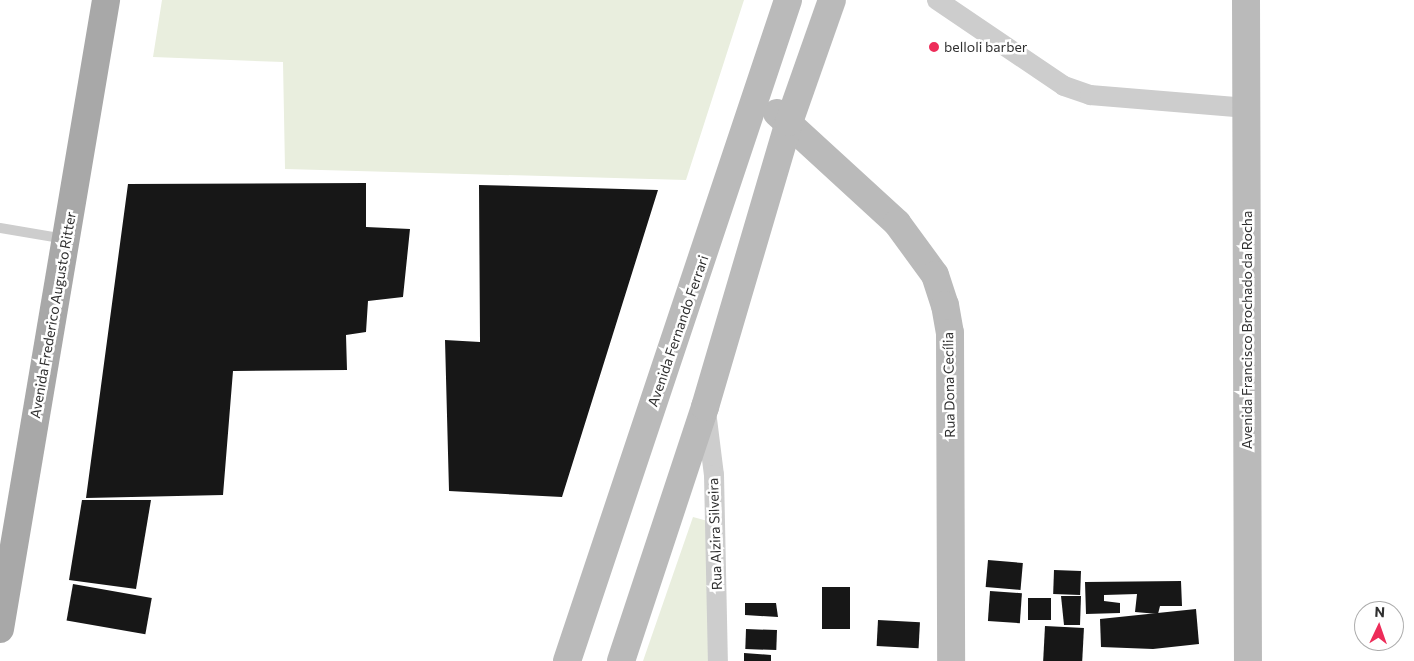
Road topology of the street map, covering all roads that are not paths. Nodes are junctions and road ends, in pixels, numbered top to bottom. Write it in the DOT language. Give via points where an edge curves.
graph roads {
  1 [pos="106,0"];
  2 [pos="788,0"];
  3 [pos="832,0"];
  4 [pos="937,0"];
  5 [pos="1246,0"];
  6 [pos="757,96"];
  7 [pos="1247,108"];
  8 [pos="789,122"];
  9 [pos="0,228"];
  10 [pos="66,239"];
  11 [pos="705,407"];
  12 [pos="0,629"];
  13 [pos="567,661"];
  14 [pos="621,661"];
  15 [pos="718,661"];
  16 [pos="951,661"];
  17 [pos="1248,661"];
  1 -- 10 [label="main road, Avenida Frederico Augusto Ritter"];
  2 -- 6 [label="main road, Avenida Fernando Ferrari"];
  3 -- 8 [label="main road"];
  4 -- 7 [label="street" via="1064,86 1090,95"];
  5 -- 7 [label="main road, Avenida Francisco Brochado da Rocha"];
  6 -- 8 [label="main road, Rua Dona Cecília"];
  6 -- 13 [label="main road, Avenida Fernando Ferrari"];
  7 -- 17 [label="main road, Avenida Francisco Brochado da Rocha"];
  8 -- 11 [label="main road"];
  8 -- 16 [label="main road, Rua Dona Cecília" via="918,248 935,274 945,305 950,333"];
  9 -- 10 [label="lane"];
  10 -- 12 [label="main road, Avenida Frederico Augusto Ritter"];
  11 -- 14 [label="main road"];
  11 -- 15 [label="street, Rua Alzira Silveira" via="714,475"];
}
